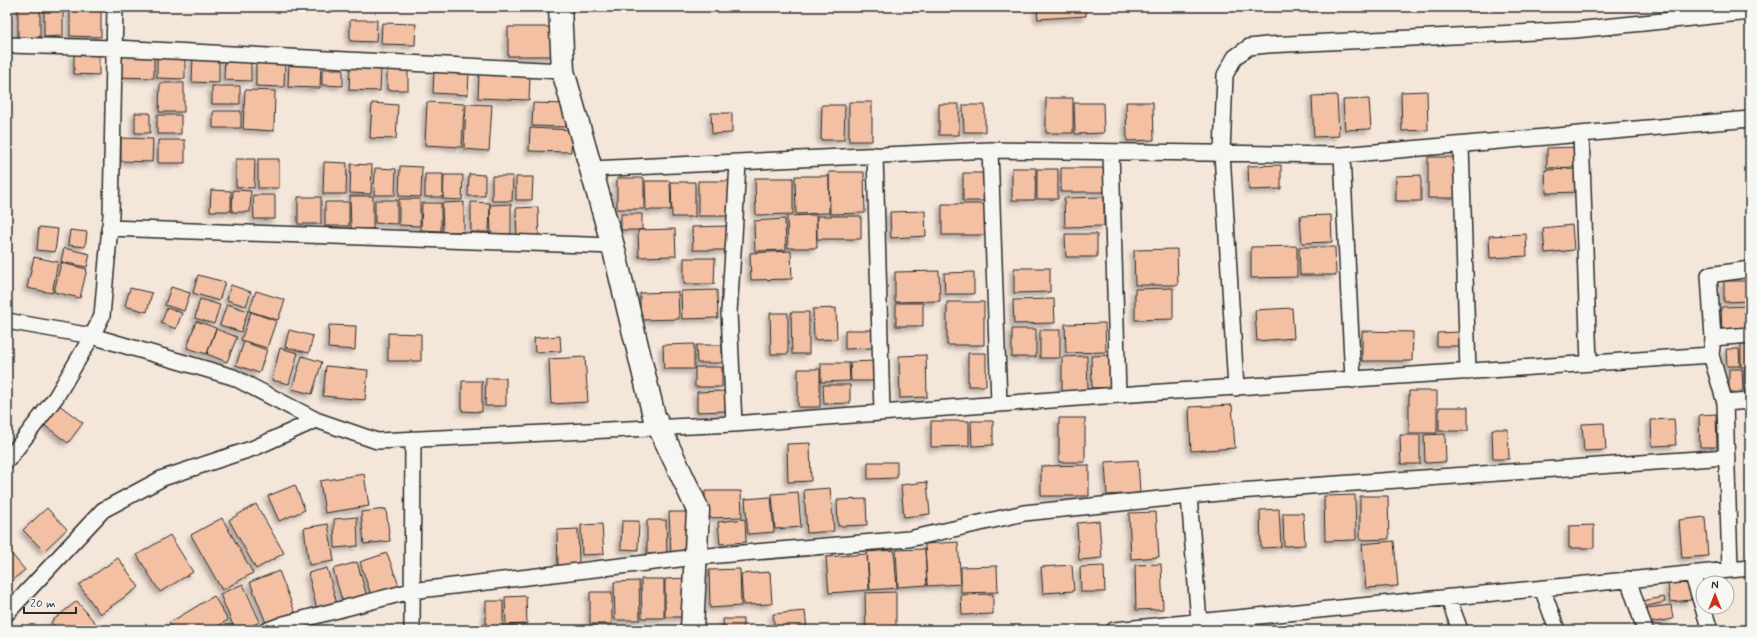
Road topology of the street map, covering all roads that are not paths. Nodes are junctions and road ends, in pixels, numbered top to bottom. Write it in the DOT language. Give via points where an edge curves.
graph roads {
  1 [pos="115,7"];
  2 [pos="560,7"];
  3 [pos="1750,12"];
  4 [pos="7,45"];
  5 [pos="114,48"];
  6 [pos="563,71"];
  7 [pos="1750,119"];
  8 [pos="1581,134"];
  9 [pos="1461,145"];
  10 [pos="990,150"];
  11 [pos="1111,152"];
  12 [pos="1222,154"];
  13 [pos="1342,155"];
  14 [pos="875,156"];
  15 [pos="738,162"];
  16 [pos="591,169"];
  17 [pos="109,228"];
  18 [pos="613,246"];
  19 [pos="1750,269"];
  20 [pos="7,321"];
  21 [pos="1750,335"];
  22 [pos="92,336"];
  23 [pos="1713,338"];
  24 [pos="1711,355"];
  25 [pos="1589,363"];
  26 [pos="1468,372"];
  27 [pos="1353,380"];
  28 [pos="1236,388"];
  29 [pos="1118,395"];
  30 [pos="1750,401"];
  31 [pos="1725,403"];
  32 [pos="999,404"];
  33 [pos="882,412"];
  34 [pos="316,420"];
  35 [pos="734,424"];
  36 [pos="660,428"];
  37 [pos="413,439"];
  38 [pos="1727,457"];
  39 [pos="7,461"];
  40 [pos="1188,496"];
  41 [pos="696,557"];
  42 [pos="1750,568"];
  43 [pos="1730,570"];
  44 [pos="1692,573"];
  45 [pos="1628,579"];
  46 [pos="1542,588"];
  47 [pos="411,591"];
  48 [pos="1448,597"];
  49 [pos="7,613"];
  50 [pos="1199,622"];
  51 [pos="268,630"];
  52 [pos="412,630"];
  53 [pos="692,630"];
  54 [pos="1114,630"];
  55 [pos="1460,630"];
  56 [pos="1557,630"];
  57 [pos="1645,630"];
  58 [pos="1710,630"];
  1 -- 5 [label="street"];
  2 -- 6 [label="street"];
  3 -- 12 [label="street" via="1575,30 1249,47 1235,56 1225,75"];
  4 -- 5 [label="street"];
  5 -- 6 [label="street"];
  5 -- 17 [label="street"];
  6 -- 16 [label="street"];
  7 -- 8 [label="street"];
  8 -- 9 [label="street"];
  8 -- 25 [label="street"];
  9 -- 13 [label="street"];
  9 -- 26 [label="street"];
  10 -- 11 [label="street"];
  10 -- 14 [label="street"];
  10 -- 32 [label="street"];
  11 -- 12 [label="street"];
  11 -- 29 [label="street"];
  12 -- 13 [label="street"];
  12 -- 28 [label="street"];
  13 -- 27 [label="street"];
  14 -- 15 [label="street"];
  14 -- 33 [label="street"];
  15 -- 16 [label="street"];
  15 -- 35 [label="street" via="729,312"];
  16 -- 18 [label="street"];
  17 -- 18 [label="street"];
  17 -- 22 [label="street" via="102,316"];
  18 -- 36 [label="street" via="654,416"];
  19 -- 23 [label="street" via="1709,275"];
  20 -- 22 [label="street"];
  21 -- 23 [label="street"];
  22 -- 34 [label="street" via="233,377"];
  22 -- 39 [label="street" via="56,397"];
  23 -- 24 [label="street"];
  24 -- 25 [label="street"];
  24 -- 31 [label="street"];
  25 -- 26 [label="street"];
  26 -- 27 [label="street"];
  27 -- 28 [label="street"];
  28 -- 29 [label="street"];
  29 -- 32 [label="street"];
  30 -- 31 [label="street"];
  31 -- 38 [label="street"];
  32 -- 33 [label="street"];
  33 -- 35 [label="street"];
  34 -- 37 [label="street" via="377,441"];
  34 -- 49 [label="street" via="254,448 163,478 103,510"];
  35 -- 36 [label="street"];
  36 -- 37 [label="street"];
  36 -- 41 [label="street" via="698,510"];
  37 -- 47 [label="street"];
  38 -- 40 [label="street"];
  38 -- 43 [label="street"];
  40 -- 41 [label="street" via="1024,513 909,539"];
  40 -- 50 [label="street"];
  41 -- 47 [label="street"];
  41 -- 53 [label="street"];
  42 -- 43 [label="street"];
  43 -- 44 [label="street"];
  44 -- 45 [label="street"];
  44 -- 58 [label="street"];
  45 -- 46 [label="street"];
  45 -- 57 [label="street"];
  46 -- 48 [label="street"];
  46 -- 56 [label="street"];
  47 -- 51 [label="street"];
  47 -- 52 [label="street"];
  48 -- 50 [label="street"];
  48 -- 55 [label="street"];
  50 -- 54 [label="street"];
}
